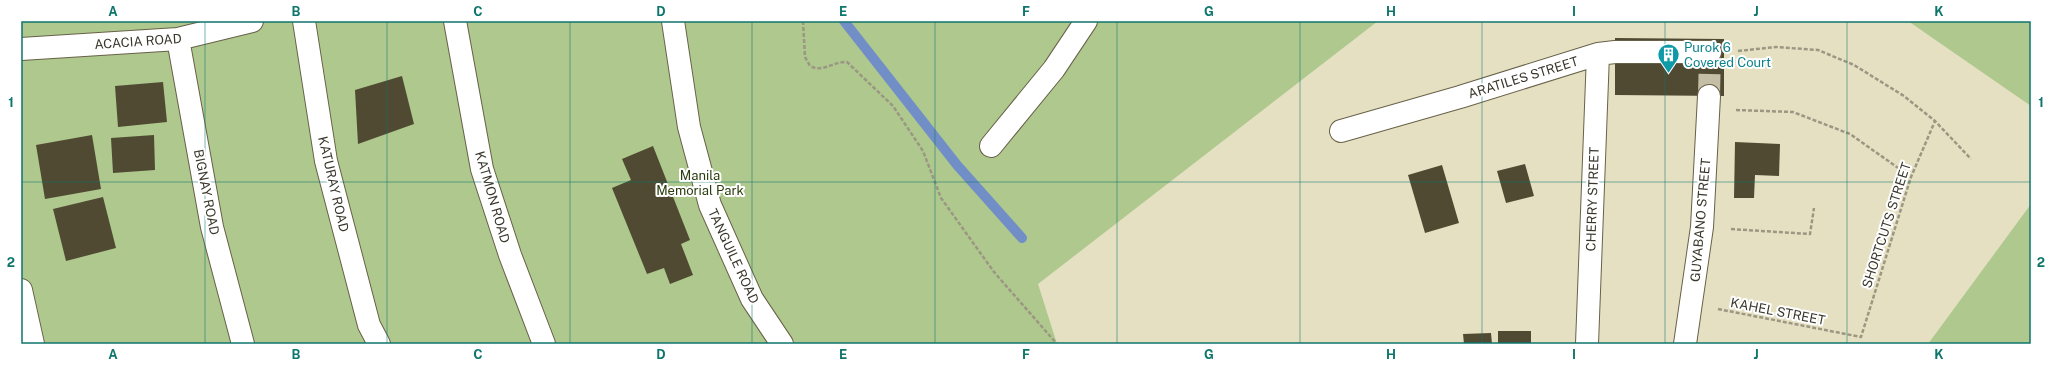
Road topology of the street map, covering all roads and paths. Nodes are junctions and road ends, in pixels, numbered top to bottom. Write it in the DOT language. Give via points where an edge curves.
graph roads {
  1 [pos="252,21"];
  2 [pos="304,21"];
  3 [pos="455,21"];
  4 [pos="673,21"];
  5 [pos="803,21"];
  6 [pos="1086,21"];
  7 [pos="178,39"];
  8 [pos="21,48"];
  9 [pos="1710,52"];
  10 [pos="1731,52"];
  11 [pos="1598,54"];
  12 [pos="1709,102"];
  13 [pos="1935,121"];
  14 [pos="1341,131"];
  15 [pos="991,146"];
  16 [pos="1971,159"];
  17 [pos="1911,178"];
  18 [pos="1814,208"];
  19 [pos="1702,228"];
  20 [pos="21,290"];
  21 [pos="1692,304"];
  22 [pos="1861,336"];
  23 [pos="33,344"];
  24 [pos="243,344"];
  25 [pos="379,344"];
  26 [pos="544,344"];
  27 [pos="782,344"];
  28 [pos="1057,344"];
  29 [pos="1587,344"];
  30 [pos="1685,344"];
  1 -- 7 [label="street, ACACIA ROAD"];
  2 -- 25 [label="street, KATURAY ROAD" via="326,161 370,325"];
  3 -- 26 [label="street, KATMON ROAD" via="482,169 510,255"];
  4 -- 27 [label="street, TANGUILE ROAD" via="689,127 710,205 752,299"];
  5 -- 28 [label="path" via="805,57 810,66 822,70 847,62 893,106 923,151 941,198 994,272"];
  6 -- 15 [label="street" via="1054,69"];
  7 -- 8 [label="street, ACACIA ROAD"];
  7 -- 24 [label="street, BIGNAY ROAD" via="212,227"];
  9 -- 11 [label="street, ARATILES STREET"];
  10 -- 13 [label="path" via="1776,47 1818,50 1854,65 1904,96"];
  11 -- 14 [label="street, ARATILES STREET"];
  11 -- 29 [label="street, CHERRY STREET"];
  12 -- 17 [label="path" via="1792,112 1850,134"];
  12 -- 19 [label="street, GUYABANO STREET"];
  13 -- 16 [label="path"];
  13 -- 17 [label="path, SHORTCUTS STREET"];
  17 -- 22 [label="path, SHORTCUTS STREET"];
  18 -- 19 [label="path" via="1810,234"];
  19 -- 21 [label="street, GUYABANO STREET"];
  20 -- 23 [label="street"];
  21 -- 22 [label="path, KAHEL STREET"];
  21 -- 30 [label="street, GUYABANO STREET"];
}
